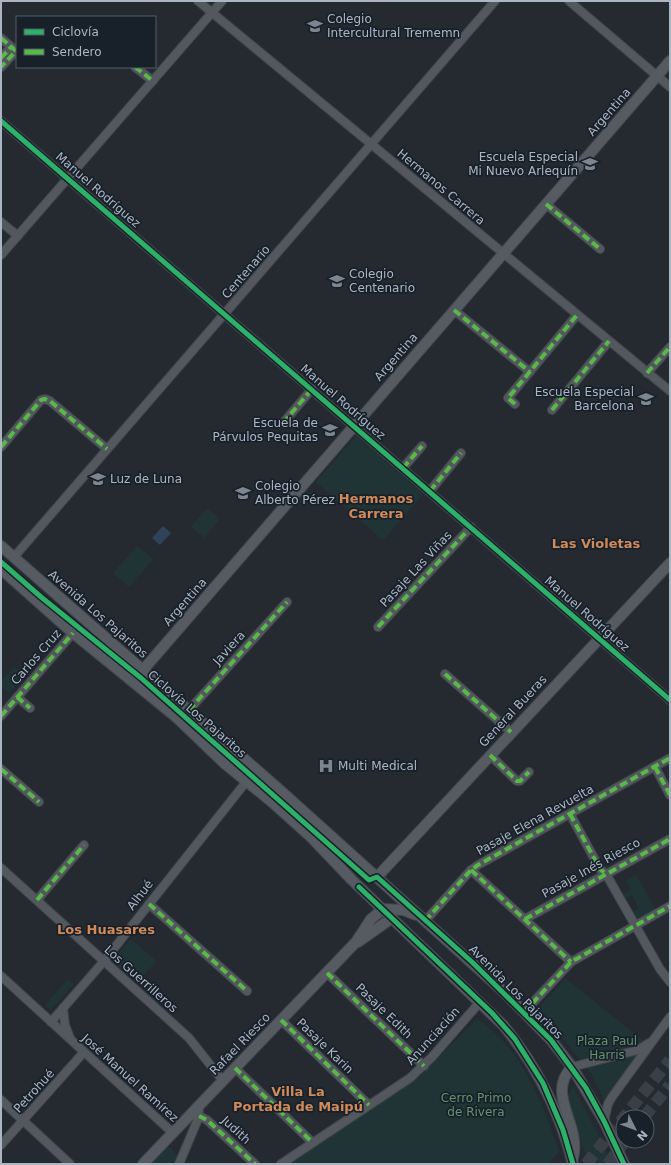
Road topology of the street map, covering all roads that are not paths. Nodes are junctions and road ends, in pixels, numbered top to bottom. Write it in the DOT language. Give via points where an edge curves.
graph roads {
  1 [pos="198,1"];
  2 [pos="222,1"];
  3 [pos="495,1"];
  4 [pos="569,1"];
  5 [pos="212,13"];
  6 [pos="1,38"];
  7 [pos="13,49"];
  8 [pos="1,58"];
  9 [pos="670,61"];
  10 [pos="1,67"];
  11 [pos="136,68"];
  12 [pos="658,76"];
  13 [pos="153,81"];
  14 [pos="670,86"];
  15 [pos="1,121"];
  16 [pos="372,145"];
  17 [pos="69,178"];
  18 [pos="546,204"];
  19 [pos="1,222"];
  20 [pos="18,236"];
  21 [pos="600,249"];
  22 [pos="502,254"];
  23 [pos="1,255"];
  24 [pos="454,310"];
  25 [pos="226,314"];
  26 [pos="577,315"];
  27 [pos="609,341"];
  28 [pos="670,347"];
  29 [pos="530,372"];
  30 [pos="647,372"];
  31 [pos="312,389"];
  32 [pos="670,391"];
  33 [pos="515,404"];
  34 [pos="552,410"];
  35 [pos="283,423"];
  36 [pos="354,426"];
  37 [pos="422,446"];
  38 [pos="1,447"];
  39 [pos="107,449"];
  40 [pos="462,453"];
  41 [pos="403,468"];
  42 [pos="432,488"];
  43 [pos="471,527"];
  44 [pos="1,546"];
  45 [pos="14,558"];
  46 [pos="670,563"];
  47 [pos="1,569"];
  48 [pos="287,602"];
  49 [pos="378,627"];
  50 [pos="73,633"];
  51 [pos="599,638"];
  52 [pos="143,670"];
  53 [pos="445,674"];
  54 [pos="142,688"];
  55 [pos="17,697"];
  56 [pos="670,700"];
  57 [pos="30,708"];
  58 [pos="189,710"];
  59 [pos="1,716"];
  60 [pos="511,732"];
  61 [pos="490,755"];
  62 [pos="670,758"];
  63 [pos="655,767"];
  64 [pos="1,769"];
  65 [pos="529,772"];
  66 [pos="246,782"];
  67 [pos="670,795"];
  68 [pos="39,802"];
  69 [pos="570,814"];
  70 [pos="670,839"];
  71 [pos="84,845"];
  72 [pos="1,868"];
  73 [pos="471,870"];
  74 [pos="606,874"];
  75 [pos="377,877"];
  76 [pos="37,900"];
  77 [pos="148,904"];
  78 [pos="670,906"];
  79 [pos="383,909"];
  80 [pos="392,918"];
  81 [pos="524,919"];
  82 [pos="424,920"];
  83 [pos="636,926"];
  84 [pos="356,942"];
  85 [pos="104,962"];
  86 [pos="572,962"];
  87 [pos="327,973"];
  88 [pos="1,976"];
  89 [pos="670,982"];
  90 [pos="247,991"];
  91 [pos="480,1002"];
  92 [pos="63,1008"];
  93 [pos="524,1012"];
  94 [pos="670,1017"];
  95 [pos="282,1020"];
  96 [pos="51,1022"];
  97 [pos="71,1040"];
  98 [pos="653,1040"];
  99 [pos="84,1052"];
  100 [pos="424,1066"];
  101 [pos="572,1067"];
  102 [pos="236,1068"];
  103 [pos="224,1081"];
  104 [pos="1,1100"];
  105 [pos="369,1105"];
  106 [pos="198,1111"];
  107 [pos="23,1121"];
  108 [pos="604,1121"];
  109 [pos="173,1133"];
  110 [pos="312,1142"];
  111 [pos="1,1145"];
  112 [pos="573,1163"];
  113 [pos="70,1164"];
  114 [pos="143,1164"];
  115 [pos="179,1164"];
  116 [pos="254,1164"];
  117 [pos="281,1164"];
  118 [pos="624,1164"];
  1 -- 5 [label="street, Hermanos Carrera"];
  2 -- 5 [label="street"];
  3 -- 16 [label="street, Centenario"];
  4 -- 12 [label="street"];
  5 -- 13 [label="street"];
  5 -- 16 [label="street, Hermanos Carrera"];
  6 -- 7 [label="street"];
  7 -- 8 [label="street"];
  7 -- 10 [label="street"];
  9 -- 12 [label="main road, Argentina"];
  11 -- 13 [label="street"];
  12 -- 14 [label="street"];
  12 -- 18 [label="main road, Argentina"];
  13 -- 17 [label="street"];
  15 -- 17 [label="street, Manuel Rodríguez"];
  16 -- 22 [label="street, Hermanos Carrera"];
  16 -- 25 [label="street, Centenario"];
  17 -- 20 [label="street"];
  17 -- 25 [label="street, Manuel Rodríguez"];
  18 -- 21 [label="street"];
  18 -- 22 [label="main road, Argentina"];
  19 -- 20 [label="street"];
  20 -- 23 [label="street"];
  22 -- 24 [label="main road, Argentina"];
  22 -- 26 [label="street, Hermanos Carrera"];
  24 -- 29 [label="street"];
  24 -- 36 [label="main road, Argentina"];
  25 -- 31 [label="street, Manuel Rodríguez"];
  25 -- 39 [label="street, Centenario"];
  26 -- 27 [label="street, Hermanos Carrera"];
  26 -- 29 [label="street"];
  27 -- 30 [label="street, Hermanos Carrera"];
  27 -- 34 [label="street"];
  28 -- 30 [label="street"];
  29 -- 33 [label="street" via="508,398"];
  30 -- 32 [label="street, Hermanos Carrera"];
  31 -- 35 [label="street"];
  31 -- 36 [label="street, Manuel Rodríguez"];
  36 -- 41 [label="street, Manuel Rodríguez"];
  36 -- 52 [label="main road, Argentina"];
  37 -- 41 [label="street"];
  38 -- 39 [label="street" via="41,400 45,399"];
  39 -- 45 [label="street, Centenario"];
  40 -- 42 [label="street"];
  41 -- 42 [label="street, Manuel Rodríguez"];
  42 -- 43 [label="street, Manuel Rodríguez"];
  43 -- 49 [label="street, Pasaje Las Viñas"];
  43 -- 51 [label="street, Manuel Rodríguez"];
  44 -- 45 [label="main road, Avenida Los Pajaritos"];
  45 -- 52 [label="main road, Avenida Los Pajaritos"];
  46 -- 51 [label="main road, General Bueras"];
  47 -- 50 [label="main road"];
  48 -- 58 [label="street, Javiera"];
  50 -- 54 [label="main road"];
  50 -- 55 [label="street, Carlos Cruz"];
  51 -- 56 [label="street, Manuel Rodríguez"];
  51 -- 60 [label="main road, General Bueras"];
  52 -- 54 [label="main road"];
  52 -- 58 [label="main road, Avenida Los Pajaritos"];
  53 -- 60 [label="street"];
  54 -- 66 [label="main road"];
  55 -- 57 [label="street, Carlos Cruz"];
  55 -- 59 [label="street, Carlos Cruz"];
  58 -- 75 [label="main road, Avenida Los Pajaritos"];
  60 -- 61 [label="main road, General Bueras"];
  61 -- 65 [label="street" via="517,781"];
  61 -- 75 [label="main road, General Bueras"];
  62 -- 63 [label="street, Pasaje Elena Revuelta"];
  63 -- 67 [label="street"];
  63 -- 69 [label="street, Pasaje Elena Revuelta"];
  64 -- 68 [label="street"];
  66 -- 77 [label="street, Alhué"];
  66 -- 79 [label="main road" via="311,837"];
  69 -- 73 [label="street, Pasaje Elena Revuelta"];
  69 -- 74 [label="street" via="600,869"];
  70 -- 74 [label="street, Pasaje Inés Riesco"];
  71 -- 76 [label="street"];
  72 -- 76 [label="street, Los Guerrilleros"];
  73 -- 81 [label="street"];
  73 -- 82 [label="street, Pasaje Elena Revuelta"];
  74 -- 81 [label="street, Pasaje Inés Riesco"];
  74 -- 83 [label="street"];
  75 -- 82 [label="main road, Avenida Los Pajaritos"];
  76 -- 85 [label="street, Los Guerrilleros"];
  77 -- 85 [label="street, Alhué"];
  77 -- 90 [label="street"];
  78 -- 83 [label="street"];
  79 -- 80 [label="main road"];
  79 -- 82 [label="main road" via="403,910"];
  79 -- 84 [label="main road, Rafael Riesco" via="371,919"];
  80 -- 84 [label="main road, Rafael Riesco" via="366,938"];
  80 -- 91 [label="main road"];
  81 -- 86 [label="street"];
  82 -- 93 [label="main road, Avenida Los Pajaritos"];
  83 -- 86 [label="street"];
  83 -- 89 [label="street"];
  84 -- 87 [label="main road, Rafael Riesco"];
  85 -- 92 [label="street, Alhué"];
  85 -- 103 [label="street, Los Guerrilleros" via="189,1038"];
  86 -- 93 [label="street"];
  87 -- 95 [label="main road, Rafael Riesco"];
  87 -- 100 [label="street, Pasaje Edith"];
  88 -- 96 [label="street, José Manuel Ramírez"];
  91 -- 100 [label="street, Anunciación"];
  91 -- 112 [label="main road" via="515,1038 541,1079 563,1130"];
  92 -- 96 [label="street, Alhué"];
  92 -- 97 [label="street, José Manuel Ramírez" via="65,1025"];
  93 -- 101 [label="main road, Avenida Los Pajaritos"];
  94 -- 98 [label="street"];
  95 -- 102 [label="main road, Rafael Riesco"];
  95 -- 105 [label="street, Pasaje Karin"];
  96 -- 97 [label="street, José Manuel Ramírez"];
  97 -- 99 [label="street, José Manuel Ramírez"];
  98 -- 101 [label="street" via="638,1050"];
  98 -- 108 [label="street" via="608,1104"];
  99 -- 107 [label="street, Petrohué"];
  99 -- 109 [label="street, José Manuel Ramírez"];
  100 -- 105 [label="street, Anunciación"];
  101 -- 108 [label="main road, Avenida Los Pajaritos"];
  101 -- 112 [label="main road" via="564,1076 561,1089 574,1132"];
  102 -- 103 [label="main road, Rafael Riesco"];
  102 -- 110 [label="street"];
  103 -- 106 [label="main road, Rafael Riesco"];
  104 -- 107 [label="street"];
  105 -- 110 [label="street, Anunciación"];
  106 -- 109 [label="main road, Rafael Riesco"];
  106 -- 115 [label="street"];
  106 -- 116 [label="street, Judith"];
  107 -- 111 [label="street, Petrohué"];
  107 -- 113 [label="street"];
  108 -- 118 [label="main road, Avenida Los Pajaritos"];
  109 -- 114 [label="main road, Rafael Riesco"];
  110 -- 117 [label="street, Anunciación"];
}
